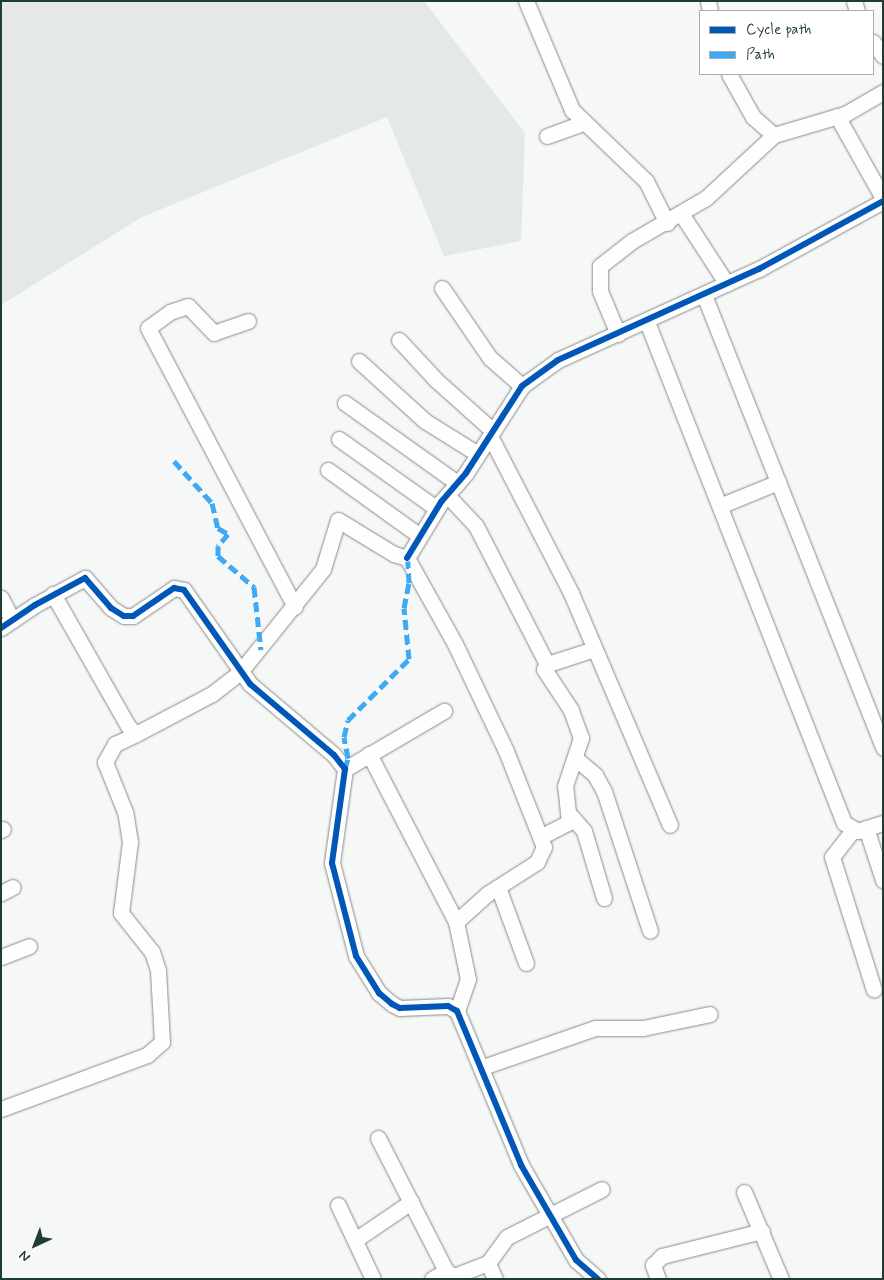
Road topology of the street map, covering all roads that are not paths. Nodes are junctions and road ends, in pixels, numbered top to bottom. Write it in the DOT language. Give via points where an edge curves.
graph roads {
  1 [pos="526,1"];
  2 [pos="874,43"];
  3 [pos="883,56"];
  4 [pos="730,75"];
  5 [pos="883,92"];
  6 [pos="837,116"];
  7 [pos="582,124"];
  8 [pos="774,135"];
  9 [pos="547,136"];
  10 [pos="883,199"];
  11 [pos="682,215"];
  12 [pos="667,223"];
  13 [pos="727,284"];
  14 [pos="442,288"];
  15 [pos="704,295"];
  16 [pos="248,321"];
  17 [pos="647,322"];
  18 [pos="618,334"];
  19 [pos="399,340"];
  20 [pos="359,361"];
  21 [pos="522,386"];
  22 [pos="345,403"];
  23 [pos="491,433"];
  24 [pos="339,439"];
  25 [pos="478,454"];
  26 [pos="328,470"];
  27 [pos="778,482"];
  28 [pos="457,483"];
  29 [pos="447,495"];
  30 [pos="722,505"];
  31 [pos="437,509"];
  32 [pos="420,536"];
  33 [pos="407,558"];
  34 [pos="53,594"];
  35 [pos="1,598"];
  36 [pos="295,607"];
  37 [pos="7,624"];
  38 [pos="594,648"];
  39 [pos="547,664"];
  40 [pos="240,672"];
  41 [pos="444,710"];
  42 [pos="136,734"];
  43 [pos="881,740"];
  44 [pos="369,754"];
  45 [pos="574,758"];
  46 [pos="344,769"];
  47 [pos="571,816"];
  48 [pos="883,823"];
  49 [pos="670,825"];
  50 [pos="859,829"];
  51 [pos="540,837"];
  52 [pos="883,880"];
  53 [pos="498,887"];
  54 [pos="604,898"];
  55 [pos="456,922"];
  56 [pos="650,931"];
  57 [pos="29,946"];
  58 [pos="1,957"];
  59 [pos="526,963"];
  60 [pos="874,990"];
  61 [pos="457,1011"];
  62 [pos="710,1014"];
  63 [pos="483,1067"];
  64 [pos="1,1109"];
  65 [pos="378,1138"];
  66 [pos="602,1189"];
  67 [pos="744,1192"];
  68 [pos="411,1202"];
  69 [pos="338,1205"];
  70 [pos="549,1213"];
  71 [pos="762,1231"];
  72 [pos="355,1240"];
  73 [pos="488,1263"];
  74 [pos="446,1271"];
  75 [pos="591,1277"];
  76 [pos="373,1279"];
  77 [pos="432,1279"];
  78 [pos="495,1279"];
  79 [pos="658,1279"];
  80 [pos="781,1279"];
  1 -- 7 [label="street" via="562,90"];
  2 -- 3 [label="street"];
  4 -- 8 [label="street" via="753,117"];
  5 -- 6 [label="street"];
  6 -- 8 [label="street"];
  6 -- 10 [label="street"];
  7 -- 9 [label="street"];
  7 -- 12 [label="street" via="646,181"];
  8 -- 11 [label="street" via="725,184"];
  10 -- 13 [label="street"];
  11 -- 12 [label="street"];
  11 -- 13 [label="street"];
  12 -- 18 [label="street" via="632,241 600,266 600,291"];
  13 -- 15 [label="street"];
  14 -- 21 [label="street" via="490,358"];
  15 -- 17 [label="street"];
  15 -- 27 [label="street"];
  16 -- 36 [label="street" via="214,333 188,306 170,312 148,328"];
  17 -- 18 [label="street"];
  17 -- 30 [label="street"];
  18 -- 21 [label="street" via="558,360"];
  19 -- 23 [label="street"];
  20 -- 25 [label="street" via="425,421"];
  21 -- 23 [label="street"];
  22 -- 28 [label="street"];
  23 -- 25 [label="street"];
  23 -- 38 [label="street"];
  24 -- 31 [label="street"];
  25 -- 28 [label="street"];
  26 -- 32 [label="street"];
  27 -- 30 [label="street"];
  27 -- 43 [label="street"];
  28 -- 29 [label="street"];
  29 -- 31 [label="street"];
  29 -- 39 [label="street" via="476,526"];
  30 -- 50 [label="street" via="774,652 844,823"];
  31 -- 32 [label="street"];
  32 -- 33 [label="street"];
  33 -- 36 [label="street" via="394,554 338,520 323,569"];
  33 -- 51 [label="street" via="455,644 506,751"];
  34 -- 37 [label="street"];
  34 -- 40 [label="street" via="85,578 117,614 133,616 179,587 195,602"];
  34 -- 42 [label="street" via="128,726"];
  35 -- 37 [label="street"];
  36 -- 40 [label="street"];
  38 -- 39 [label="street"];
  38 -- 49 [label="street"];
  39 -- 45 [label="street" via="546,677 580,728"];
  40 -- 42 [label="street" via="212,694"];
  40 -- 46 [label="street" via="266,700 334,755"];
  41 -- 44 [label="street"];
  42 -- 64 [label="street" via="115,744 105,762 125,812 130,842 121,913 152,952 158,970 162,1042 147,1055"];
  44 -- 46 [label="street"];
  44 -- 55 [label="street"];
  45 -- 47 [label="street" via="565,786"];
  45 -- 56 [label="street" via="595,775 604,791"];
  46 -- 61 [label="street" via="345,789 332,864 356,956 392,1004 400,1008 448,1006"];
  47 -- 51 [label="street" via="564,826"];
  47 -- 54 [label="street" via="584,831"];
  48 -- 50 [label="street"];
  50 -- 52 [label="street"];
  50 -- 60 [label="street" via="832,856"];
  51 -- 53 [label="street" via="544,854"];
  53 -- 55 [label="street"];
  53 -- 59 [label="street"];
  55 -- 61 [label="street" via="468,979"];
  57 -- 58 [label="street"];
  61 -- 63 [label="street"];
  62 -- 63 [label="street" via="643,1028 595,1028"];
  63 -- 70 [label="street" via="522,1165"];
  65 -- 68 [label="street"];
  66 -- 70 [label="street"];
  67 -- 71 [label="street"];
  68 -- 72 [label="street"];
  68 -- 74 [label="street"];
  69 -- 72 [label="street"];
  70 -- 73 [label="street" via="507,1237"];
  70 -- 75 [label="street" via="576,1260"];
  71 -- 79 [label="street" via="662,1256 654,1265"];
  71 -- 80 [label="street"];
  72 -- 76 [label="street"];
  73 -- 74 [label="street" via="454,1276"];
  73 -- 78 [label="street"];
  74 -- 77 [label="street"];
}
